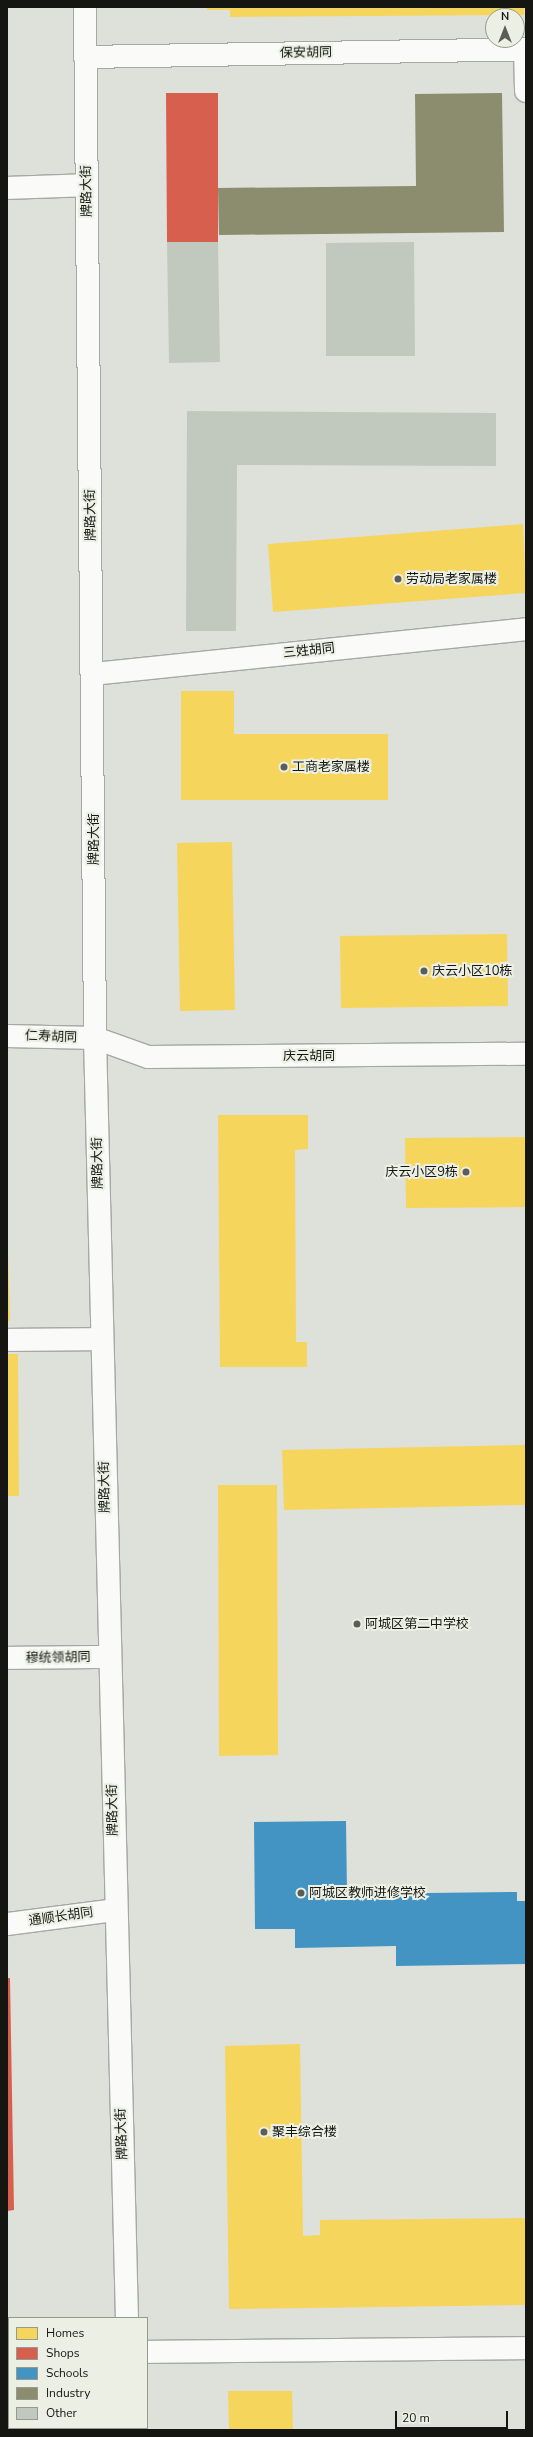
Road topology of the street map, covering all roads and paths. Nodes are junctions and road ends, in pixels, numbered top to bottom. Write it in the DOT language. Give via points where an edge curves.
graph roads {
  1 [pos="85,7"];
  2 [pos="526,49"];
  3 [pos="85,57"];
  4 [pos="526,92"];
  5 [pos="87,185"];
  6 [pos="7,188"];
  7 [pos="526,628"];
  8 [pos="93,674"];
  9 [pos="7,1036"];
  10 [pos="96,1038"];
  11 [pos="526,1054"];
  12 [pos="102,1339"];
  13 [pos="7,1340"];
  14 [pos="110,1657"];
  15 [pos="7,1658"];
  16 [pos="115,1910"];
  17 [pos="7,1924"];
  18 [pos="127,2317"];
  19 [pos="526,2348"];
  20 [pos="148,2352"];
  1 -- 3 [label="street, 牌路大街"];
  2 -- 3 [label="street, 保安胡同"];
  2 -- 4 [label="street"];
  3 -- 5 [label="street, 牌路大街"];
  5 -- 6 [label="street"];
  5 -- 8 [label="street, 牌路大街"];
  7 -- 8 [label="street, 三姓胡同"];
  8 -- 10 [label="street, 牌路大街"];
  9 -- 10 [label="street, 仁寿胡同"];
  10 -- 11 [label="street, 庆云胡同" via="148,1057"];
  10 -- 12 [label="street, 牌路大街"];
  12 -- 13 [label="street"];
  12 -- 14 [label="street, 牌路大街"];
  14 -- 15 [label="street, 穆统领胡同"];
  14 -- 16 [label="street, 牌路大街"];
  16 -- 17 [label="street, 通顺长胡同"];
  16 -- 18 [label="street, 牌路大街"];
  19 -- 20 [label="street"];
}
